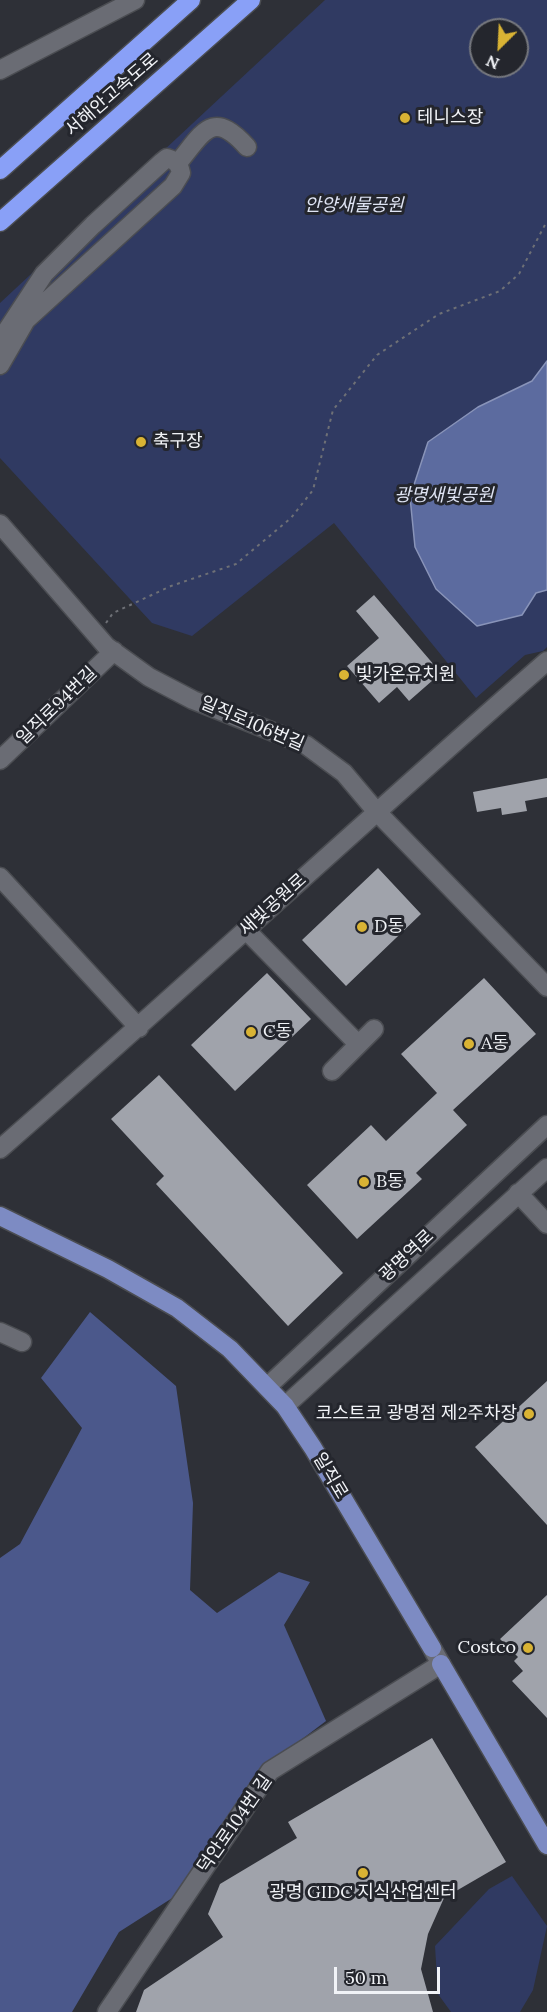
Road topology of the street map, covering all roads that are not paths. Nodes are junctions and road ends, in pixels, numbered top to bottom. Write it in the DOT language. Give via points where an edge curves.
graph roads {
  1 [pos="135,0"];
  2 [pos="191,0"];
  3 [pos="251,0"];
  4 [pos="0,70"];
  5 [pos="247,147"];
  6 [pos="178,163"];
  7 [pos="0,170"];
  8 [pos="0,222"];
  9 [pos="0,340"];
  10 [pos="0,365"];
  11 [pos="0,524"];
  12 [pos="114,651"];
  13 [pos="547,661"];
  14 [pos="0,760"];
  15 [pos="376,811"];
  16 [pos="0,877"];
  17 [pos="246,930"];
  18 [pos="547,987"];
  19 [pos="139,1028"];
  20 [pos="374,1029"];
  21 [pos="358,1044"];
  22 [pos="332,1071"];
  23 [pos="547,1125"];
  24 [pos="0,1149"];
  25 [pos="547,1168"];
  26 [pos="518,1193"];
  27 [pos="0,1216"];
  28 [pos="547,1224"];
  29 [pos="0,1332"];
  30 [pos="22,1342"];
  31 [pos="267,1387"];
  32 [pos="285,1406"];
  33 [pos="432,1648"];
  34 [pos="441,1664"];
  35 [pos="547,1845"];
  36 [pos="107,2012"];
  1 -- 4 [label="street"];
  2 -- 7 [label="highway, 서해안고속도로"];
  3 -- 8 [label="highway, 서해안고속도로"];
  5 -- 6 [label="street" via="225,128 215,126 203,132"];
  6 -- 9 [label="street" via="167,158 93,225 44,274"];
  6 -- 10 [label="street" via="181,172 173,186 26,320"];
  11 -- 12 [label="street, 일직로106번길"];
  12 -- 14 [label="street, 일직로94번길"];
  12 -- 15 [label="street, 일직로106번길" via="149,677 193,700 306,745 344,772"];
  13 -- 15 [label="street, 새빛공원로"];
  15 -- 17 [label="street, 새빛공원로"];
  15 -- 18 [label="street, 일직로106번길"];
  16 -- 19 [label="street"];
  17 -- 19 [label="street, 새빛공원로"];
  17 -- 21 [label="street"];
  19 -- 24 [label="street, 새빛공원로"];
  20 -- 21 [label="street"];
  21 -- 22 [label="street"];
  23 -- 31 [label="street, 광명역로"];
  25 -- 26 [label="street, 광명역로"];
  26 -- 28 [label="street"];
  26 -- 32 [label="street, 광명역로"];
  27 -- 31 [label="main road, 일직로" via="177,1308 230,1349"];
  29 -- 30 [label="street"];
  31 -- 32 [label="main road, 일직로"];
  32 -- 33 [label="main road, 일직로"];
  33 -- 34 [label="street, 일직로"];
  34 -- 35 [label="main road, 일직로"];
  34 -- 36 [label="street, 덕안로104번 길" via="270,1771"];
}
